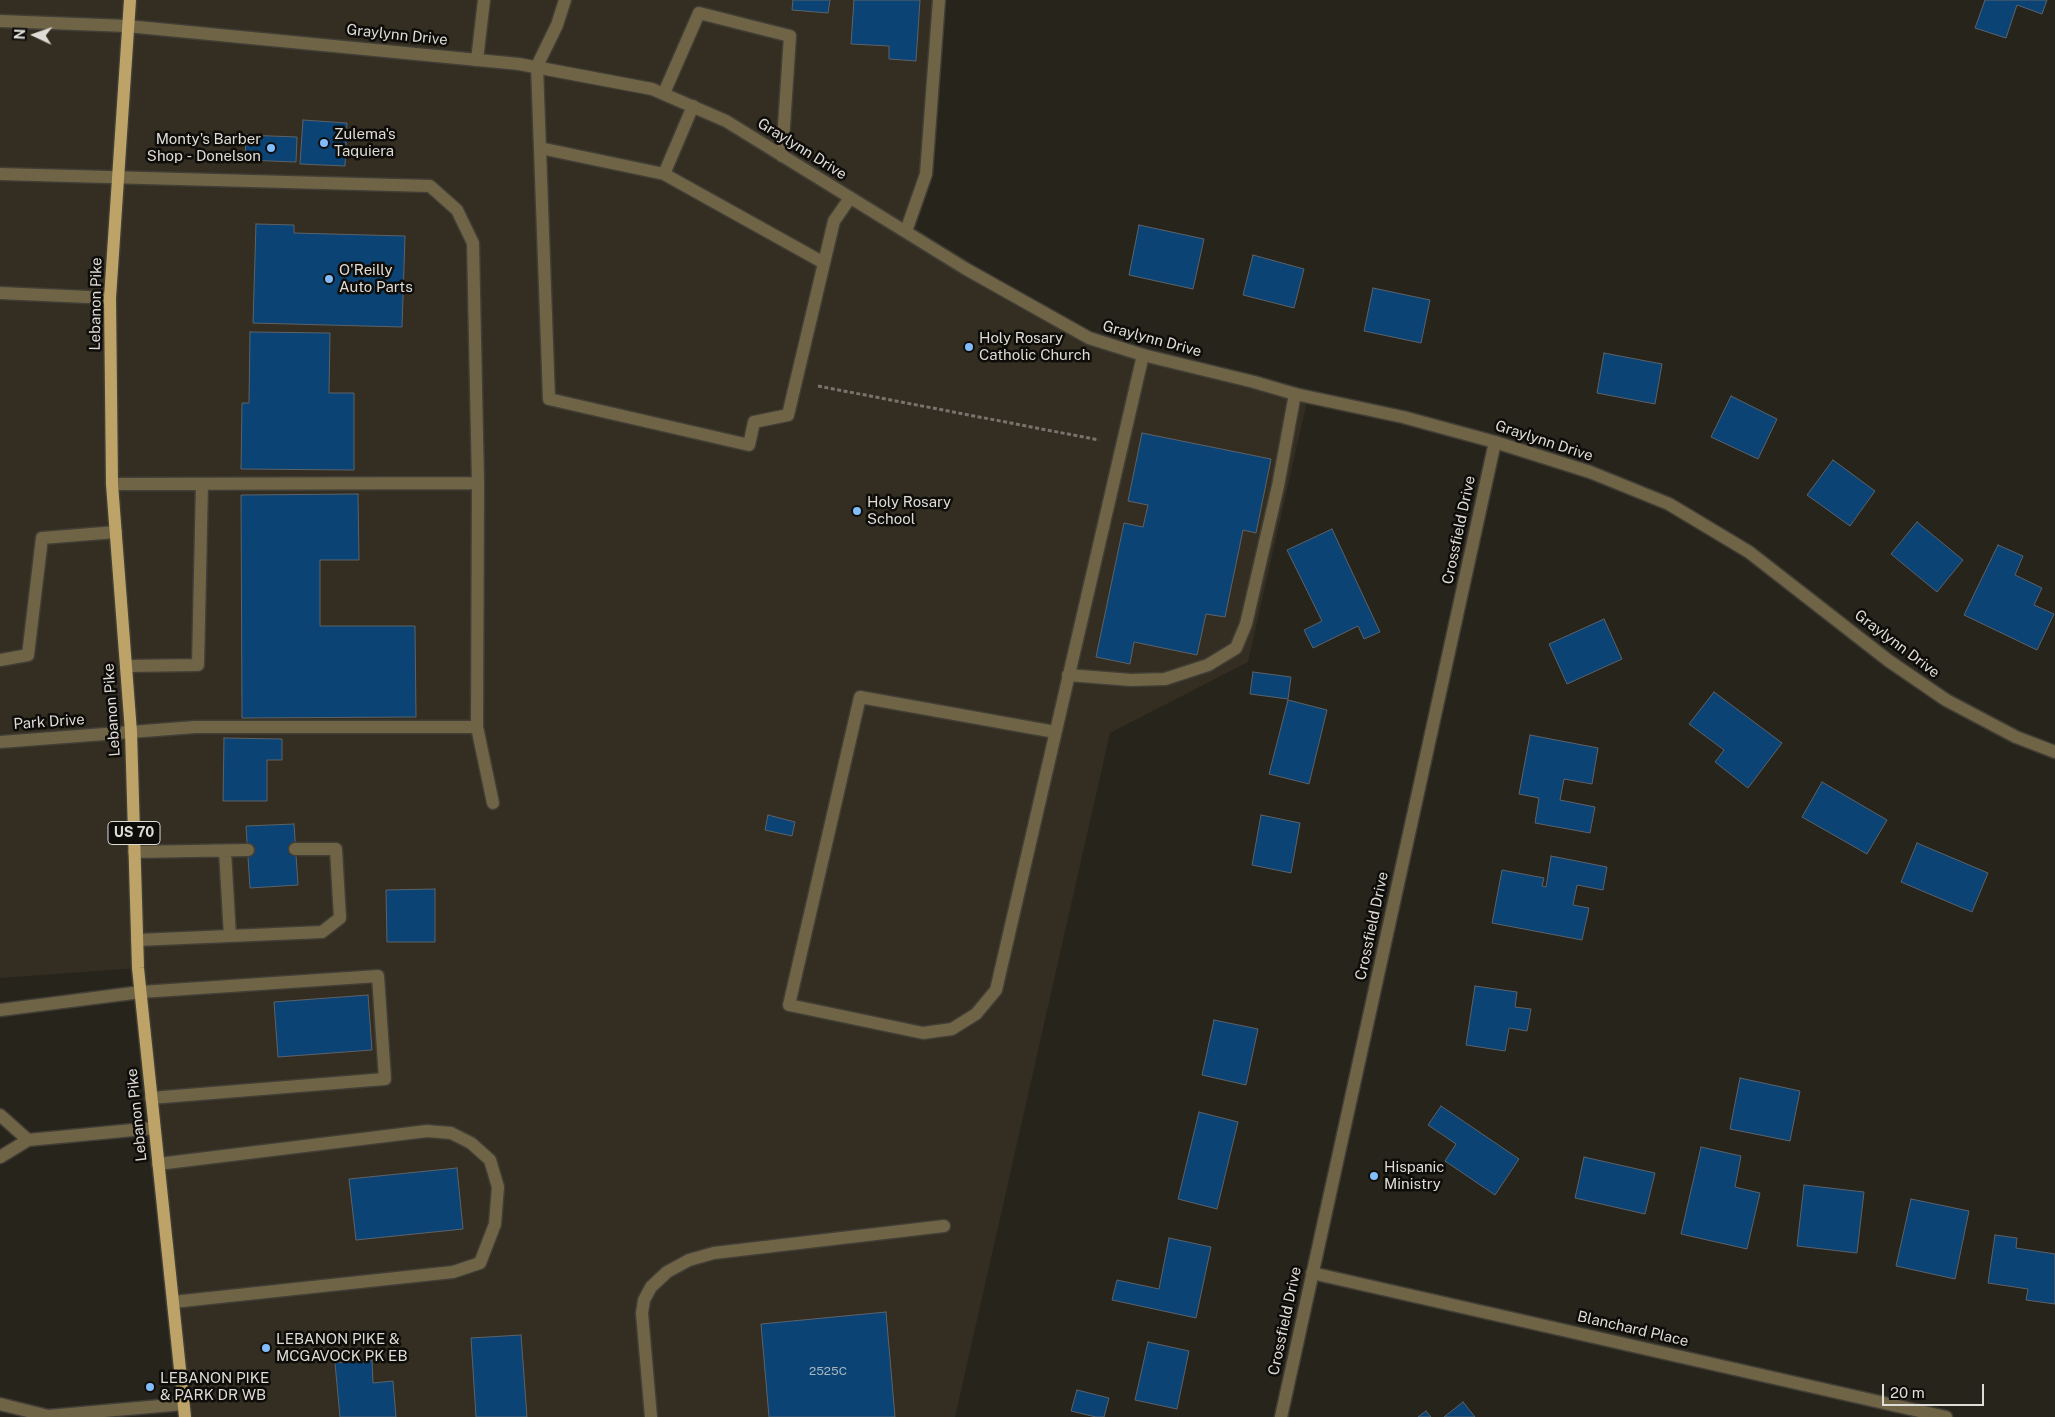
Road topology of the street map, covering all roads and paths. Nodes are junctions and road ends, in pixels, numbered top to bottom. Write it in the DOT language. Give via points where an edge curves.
graph roads {
  1 [pos="130,0"];
  2 [pos="484,0"];
  3 [pos="565,0"];
  4 [pos="939,0"];
  5 [pos="0,21"];
  6 [pos="127,26"];
  7 [pos="477,60"];
  8 [pos="537,66"];
  9 [pos="664,93"];
  10 [pos="693,106"];
  11 [pos="540,148"];
  12 [pos="782,156"];
  13 [pos="0,174"];
  14 [pos="664,174"];
  15 [pos="117,178"];
  16 [pos="850,198"];
  17 [pos="906,231"];
  18 [pos="824,263"];
  19 [pos="0,292"];
  20 [pos="110,298"];
  21 [pos="1143,355"];
  22 [pos="846,392"];
  23 [pos="1295,394"];
  24 [pos="1495,442"];
  25 [pos="1122,444"];
  26 [pos="478,483"];
  27 [pos="112,484"];
  28 [pos="202,484"];
  29 [pos="116,532"];
  30 [pos="0,660"];
  31 [pos="126,666"];
  32 [pos="1068,675"];
  33 [pos="477,727"];
  34 [pos="131,732"];
  35 [pos="1055,732"];
  36 [pos="0,742"];
  37 [pos="2055,752"];
  38 [pos="492,804"];
  39 [pos="295,849"];
  40 [pos="248,850"];
  41 [pos="225,851"];
  42 [pos="134,852"];
  43 [pos="230,936"];
  44 [pos="137,940"];
  45 [pos="141,992"];
  46 [pos="0,1010"];
  47 [pos="151,1098"];
  48 [pos="0,1115"];
  49 [pos="154,1128"];
  50 [pos="28,1140"];
  51 [pos="0,1157"];
  52 [pos="158,1164"];
  53 [pos="944,1226"];
  54 [pos="1312,1273"];
  55 [pos="173,1302"];
  56 [pos="0,1404"];
  57 [pos="183,1404"];
  58 [pos="184,1417"];
  59 [pos="650,1417"];
  60 [pos="1281,1417"];
  61 [pos="1946,1417"];
  1 -- 6 [label="main road, Lebanon Pike / US 70"];
  2 -- 7 [label="street"];
  3 -- 8 [label="street"];
  4 -- 17 [label="street" via="926,174"];
  5 -- 6 [label="street, Graylynn Drive"];
  6 -- 7 [label="street, Graylynn Drive"];
  6 -- 15 [label="main road, Lebanon Pike / US 70"];
  7 -- 8 [label="street, Graylynn Drive"];
  8 -- 9 [label="street, Graylynn Drive"];
  8 -- 11 [label="street"];
  9 -- 10 [label="street, Graylynn Drive"];
  9 -- 12 [label="street" via="699,13 790,36"];
  10 -- 12 [label="street, Graylynn Drive" via="726,121"];
  10 -- 14 [label="street"];
  11 -- 14 [label="street"];
  11 -- 18 [label="street" via="549,399 749,445 754,422 788,415"];
  12 -- 16 [label="street, Graylynn Drive"];
  13 -- 15 [label="street"];
  14 -- 18 [label="street"];
  15 -- 20 [label="main road, Lebanon Pike / US 70"];
  15 -- 26 [label="street" via="430,186 457,210 473,242"];
  16 -- 17 [label="street, Graylynn Drive"];
  16 -- 18 [label="street" via="834,222"];
  17 -- 21 [label="street, Graylynn Drive" via="966,269 1089,338"];
  19 -- 20 [label="street"];
  20 -- 27 [label="main road, Lebanon Pike / US 70"];
  21 -- 23 [label="street, Graylynn Drive"];
  21 -- 25 [label="street"];
  22 -- 25 [label="path"];
  23 -- 24 [label="street, Graylynn Drive" via="1403,417"];
  23 -- 32 [label="street" via="1278,486 1246,624 1236,648 1208,665 1165,678 1131,680"];
  24 -- 37 [label="street, Graylynn Drive" via="1590,472 1669,504 1749,552 1889,661 1946,700 2016,737"];
  24 -- 54 [label="street, Crossfield Drive"];
  25 -- 32 [label="street"];
  26 -- 28 [label="street"];
  26 -- 33 [label="street"];
  27 -- 28 [label="street"];
  27 -- 29 [label="main road, Lebanon Pike / US 70"];
  28 -- 31 [label="street" via="198,666"];
  29 -- 30 [label="street" via="42,538 28,655"];
  29 -- 31 [label="main road, Lebanon Pike / US 70"];
  31 -- 34 [label="main road, Lebanon Pike / US 70"];
  32 -- 35 [label="street"];
  33 -- 34 [label="street, Park Drive" via="195,727"];
  33 -- 38 [label="street"];
  34 -- 36 [label="street, Park Drive"];
  34 -- 42 [label="main road, Lebanon Pike / US 70"];
  35 -- 35 [label="street" via="860,697 789,1005 923,1033 952,1029 976,1014 996,990"];
  39 -- 43 [label="street" via="336,849 340,918 322,932"];
  40 -- 41 [label="street"];
  41 -- 42 [label="street"];
  41 -- 43 [label="street"];
  42 -- 44 [label="main road, Lebanon Pike / US 70"];
  43 -- 44 [label="street"];
  44 -- 45 [label="main road, Lebanon Pike / US 70"];
  45 -- 46 [label="street"];
  45 -- 47 [label="main road, Lebanon Pike / US 70"];
  45 -- 47 [label="street" via="378,976 385,1079"];
  47 -- 49 [label="main road, Lebanon Pike / US 70"];
  48 -- 50 [label="street"];
  49 -- 50 [label="street"];
  49 -- 52 [label="main road, Lebanon Pike / US 70"];
  50 -- 51 [label="street"];
  52 -- 55 [label="main road, Lebanon Pike / US 70"];
  52 -- 55 [label="street" via="427,1131 451,1133 471,1143 490,1160 498,1188 495,1224 480,1263 453,1272"];
  53 -- 59 [label="street" via="714,1253 689,1260 667,1272 651,1287 642,1313"];
  54 -- 60 [label="street, Crossfield Drive"];
  54 -- 61 [label="street, Blanchard Place"];
  55 -- 57 [label="main road, Lebanon Pike / US 70"];
  56 -- 57 [label="street" via="48,1416"];
  57 -- 58 [label="main road, Lebanon Pike / US 70"];
}
